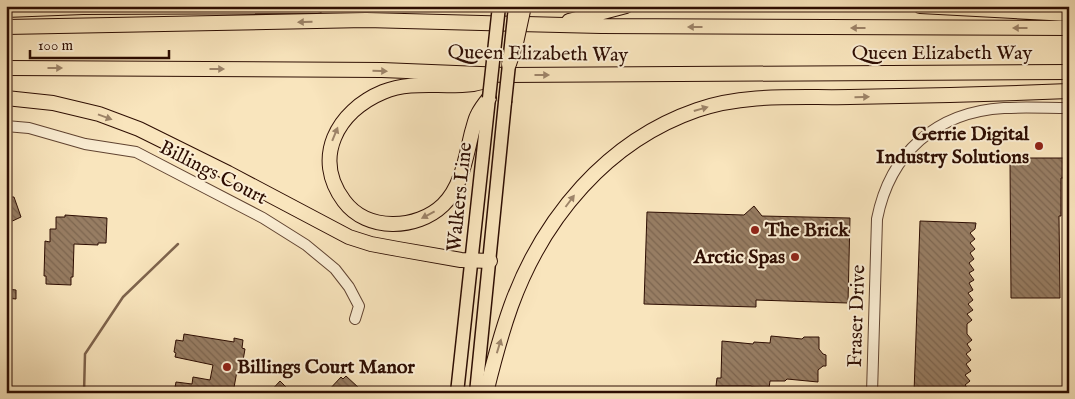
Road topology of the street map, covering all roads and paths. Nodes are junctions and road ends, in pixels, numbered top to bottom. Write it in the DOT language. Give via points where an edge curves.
graph roads {
  1 [pos="317,6"];
  2 [pos="499,6"];
  3 [pos="524,6"];
  4 [pos="626,6"];
  5 [pos="920,6"];
  6 [pos="6,10"];
  7 [pos="514,12"];
  8 [pos="1069,14"];
  9 [pos="366,20"];
  10 [pos="6,27"];
  11 [pos="1069,28"];
  12 [pos="6,68"];
  13 [pos="507,70"];
  14 [pos="1069,72"];
  15 [pos="1069,90"];
  16 [pos="6,98"];
  17 [pos="488,98"];
  18 [pos="1069,108"];
  19 [pos="6,126"];
  20 [pos="472,260"];
  21 [pos="490,261"];
  22 [pos="355,319"];
  23 [pos="457,393"];
  24 [pos="476,393"];
  25 [pos="486,393"];
  26 [pos="872,393"];
  1 -- 6 [label="highway" via="83,6"];
  2 -- 17 [label="main road, Walkers Line, bridge"];
  3 -- 13 [label="highway, bridge"];
  4 -- 9 [label="highway" via="565,23"];
  5 -- 8 [label="highway"];
  7 -- 13 [label="main road, Walkers Line, bridge"];
  9 -- 10 [label="highway, Queen Elizabeth Way, one-way"];
  11 -- 9 [label="highway, Queen Elizabeth Way, one-way" via="611,26"];
  12 -- 13 [label="highway, Queen Elizabeth Way, one-way"];
  13 -- 14 [label="highway, Queen Elizabeth Way, one-way"];
  17 -- 13 [label="highway, one-way" via="477,115 460,176 444,204 433,213 408,223 395,224 366,218 345,203 332,177 330,148 339,126 357,106 400,87 472,84"];
  13 -- 21 [label="main road, Walkers Line, bridge"];
  25 -- 15 [label="highway, one-way" via="511,306 544,236 571,198 608,160 641,136 698,109 754,99"];
  16 -- 20 [label="highway, one-way" via="62,105 139,129 349,237 371,244"];
  17 -- 20 [label="main road, Walkers Line"];
  18 -- 26 [label="street, Fraser Drive" via="1002,108 959,117 916,143 895,170 877,219"];
  19 -- 22 [label="street, Billings Court" via="29,128 85,144 136,152 263,218 306,245 335,269 359,306"];
  20 -- 21 [label="highway"];
  20 -- 23 [label="main road, Walkers Line"];
  21 -- 24 [label="main road, Walkers Line"];
}
